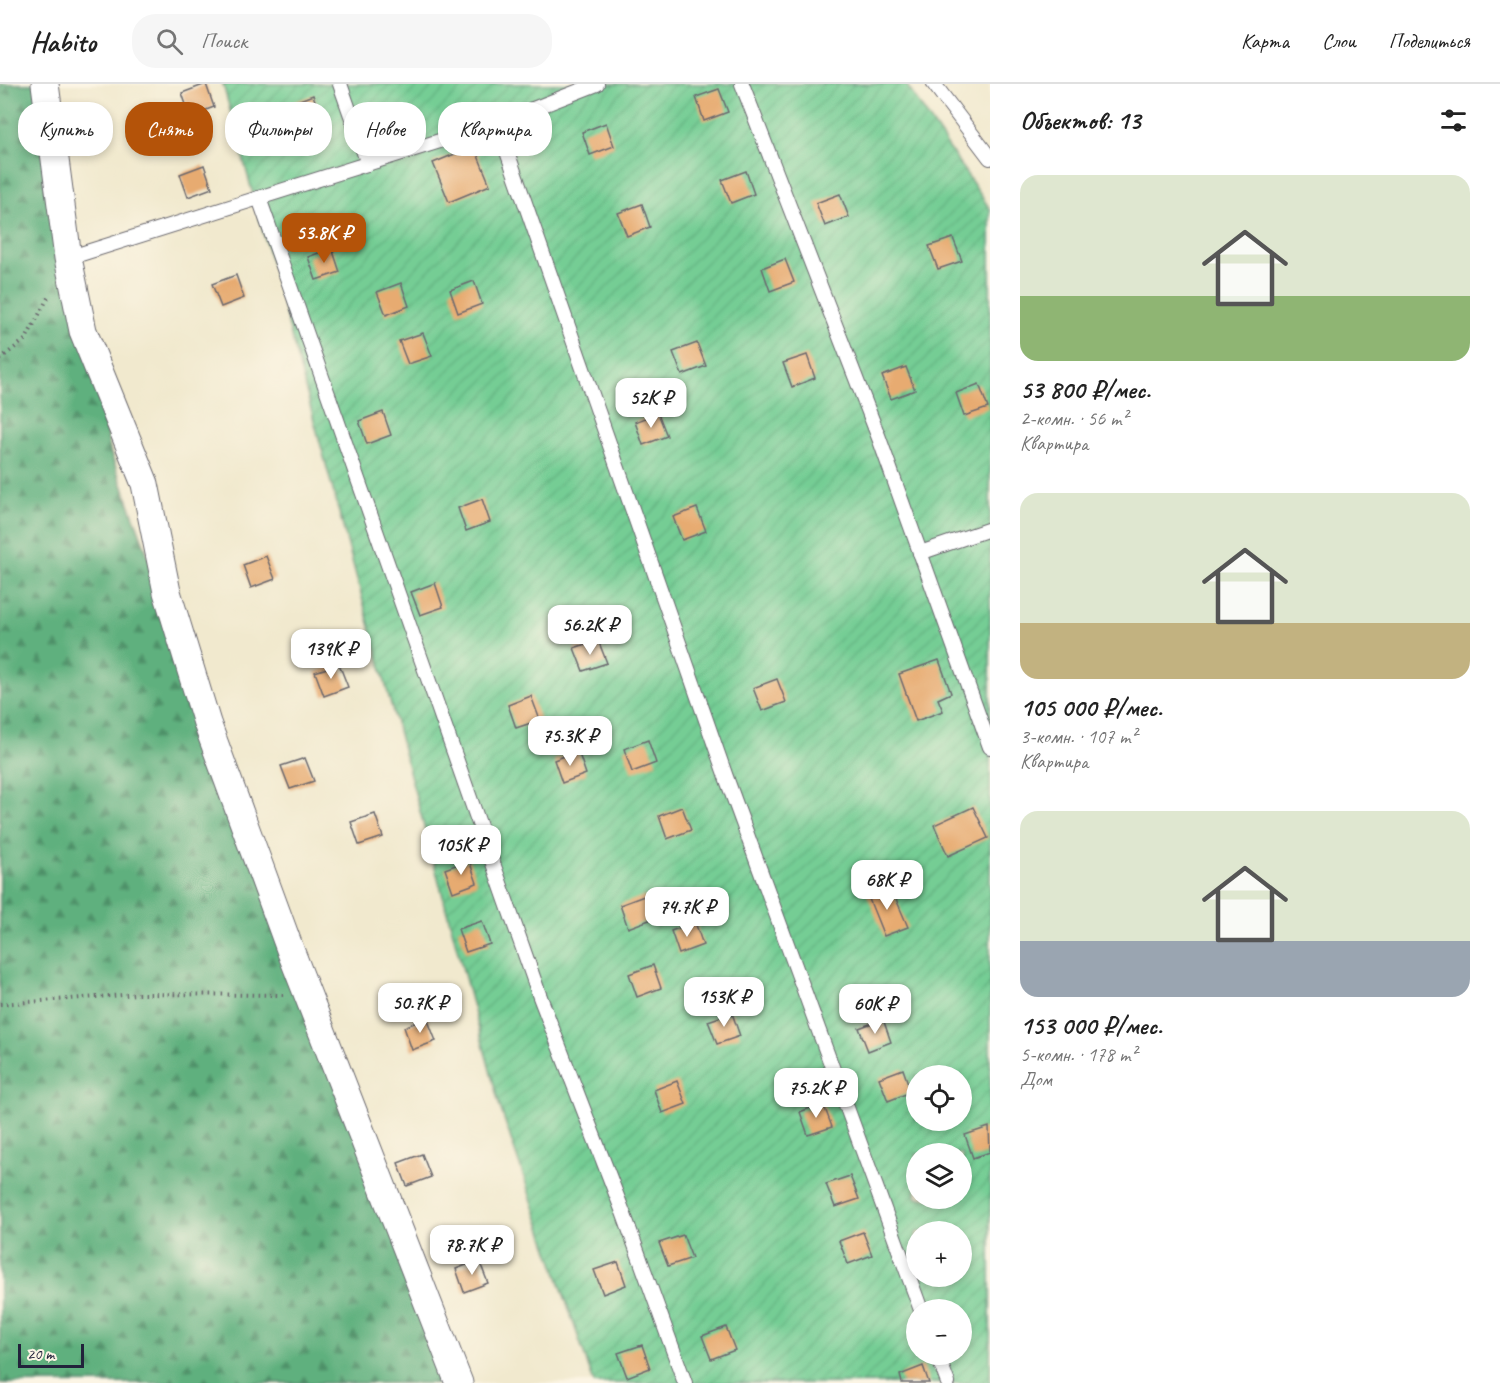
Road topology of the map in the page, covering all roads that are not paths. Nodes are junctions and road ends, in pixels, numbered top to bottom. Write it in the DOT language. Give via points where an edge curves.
graph roads {
  1 [pos="45,84"];
  2 [pos="340,84"];
  3 [pos="596,84"];
  4 [pos="742,84"];
  5 [pos="934,84"];
  6 [pos="550,102"];
  7 [pos="438,142"];
  8 [pos="508,156"];
  9 [pos="990,158"];
  10 [pos="368,164"];
  11 [pos="259,198"];
  12 [pos="68,258"];
  13 [pos="990,529"];
  14 [pos="920,553"];
  15 [pos="990,747"];
  16 [pos="917,1299"];
  17 [pos="941,1365"];
  18 [pos="459,1383"];
  19 [pos="685,1383"];
  20 [pos="948,1383"];
  1 -- 12 [label="street"];
  2 -- 10 [label="lane"];
  3 -- 6 [label="lane"];
  4 -- 14 [label="lane"];
  5 -- 9 [label="lane"];
  7 -- 10 [label="lane"];
  8 -- 16 [label="lane" via="726,777"];
  10 -- 11 [label="lane"];
  11 -- 12 [label="lane"];
  11 -- 19 [label="lane" via="540,997"];
  12 -- 18 [label="street" via="83,332 145,484 167,592 207,723"];
  13 -- 14 [label="lane"];
  14 -- 15 [label="lane"];
  17 -- 20 [label="lane"];
}
